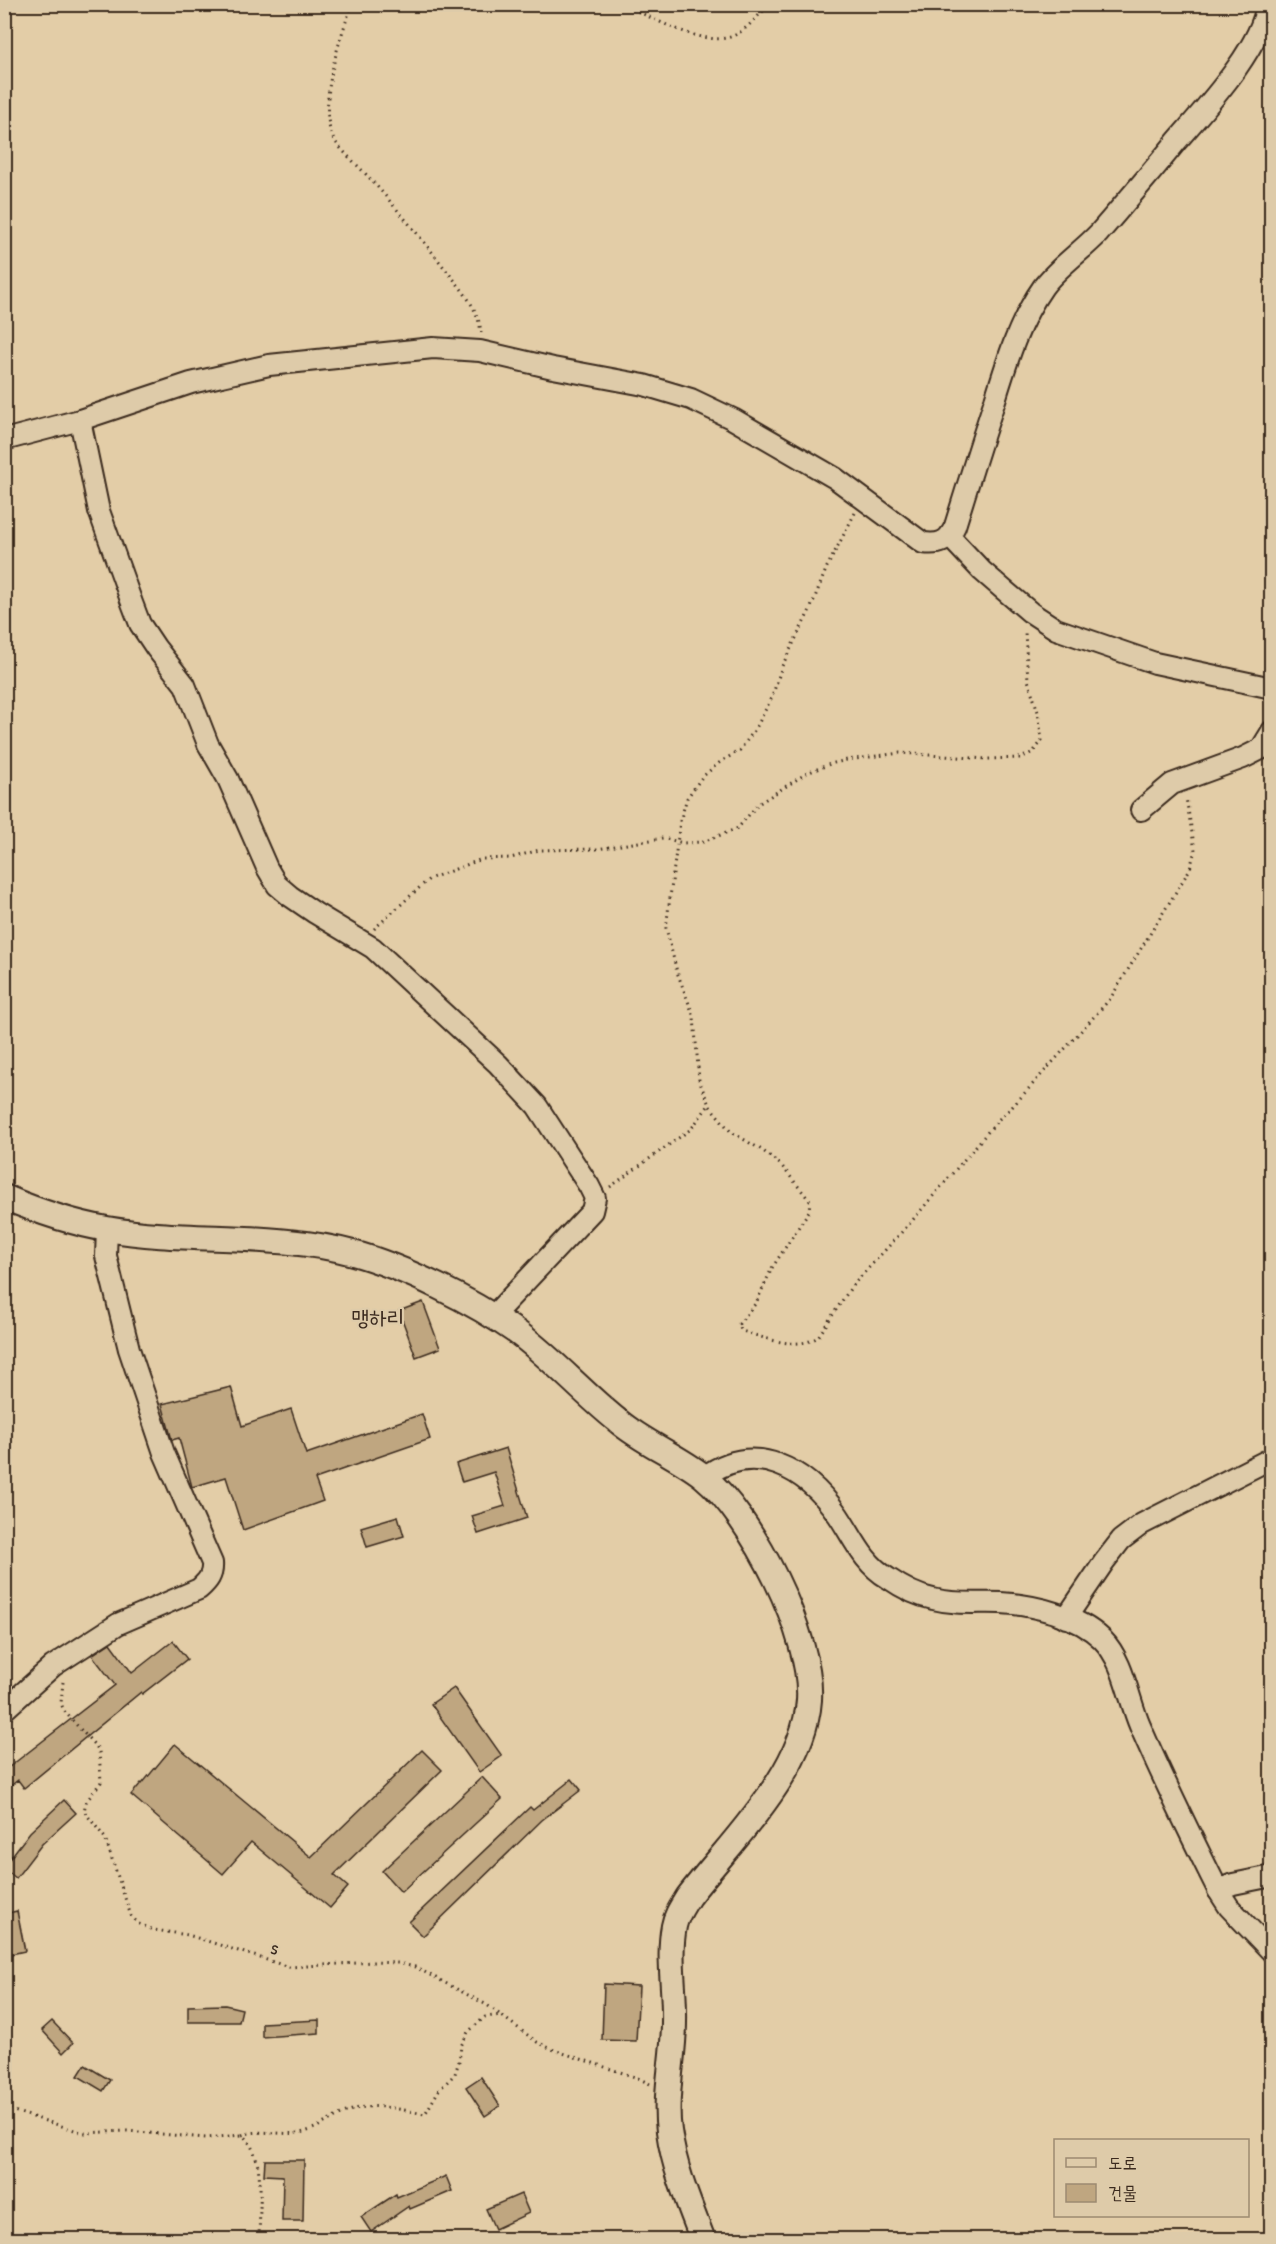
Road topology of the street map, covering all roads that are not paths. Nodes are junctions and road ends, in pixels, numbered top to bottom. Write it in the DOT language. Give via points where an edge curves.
graph roads {
  1 [pos="1266,4"];
  2 [pos="80,420"];
  3 [pos="4,440"];
  4 [pos="950,537"];
  5 [pos="1272,688"];
  6 [pos="1272,730"];
  7 [pos="1141,810"];
  8 [pos="4,1197"];
  9 [pos="107,1229"];
  10 [pos="493,1316"];
  11 [pos="1272,1458"];
  12 [pos="704,1477"];
  13 [pos="1066,1618"];
  14 [pos="4,1710"];
  15 [pos="1272,1876"];
  16 [pos="1218,1890"];
  17 [pos="1272,1952"];
  18 [pos="703,2240"];
  1 -- 4 [label="street" via="1252,44 1218,93 1099,233 1041,290 1011,349"];
  2 -- 3 [label="street"];
  2 -- 4 [label="street" via="191,383 269,365 434,348 480,351 644,385 691,399 835,478 923,543 934,544"];
  2 -- 10 [label="street" via="99,511 136,614 185,685 208,744 277,885 362,940 505,1071 537,1106 595,1198 592,1211"];
  4 -- 5 [label="street" via="982,571 1056,629 1155,663"];
  6 -- 7 [label="street" via="1261,749 1172,784"];
  8 -- 9 [label="street" via="48,1214"];
  9 -- 10 [label="street" via="355,1253"];
  9 -- 14 [label="street" via="106,1256 129,1349 164,1453 212,1563 212,1571 200,1589 118,1624 53,1666"];
  10 -- 12 [label="street" via="542,1353 620,1424"];
  11 -- 13 [label="street" via="1151,1519 1121,1540"];
  12 -- 13 [label="street" via="715,1468 738,1462 765,1459 780,1464 816,1490 837,1514 862,1556 890,1580 932,1599 959,1604 1029,1606"];
  12 -- 18 [label="street" via="746,1525 781,1588 803,1654 809,1700 797,1745 772,1792 706,1872 677,1916 672,1943 674,2021 669,2131 680,2180"];
  13 -- 16 [label="street" via="1086,1627 1111,1650 1138,1723"];
  15 -- 16 [label="street"];
  16 -- 17 [label="street" via="1229,1908"];
}
